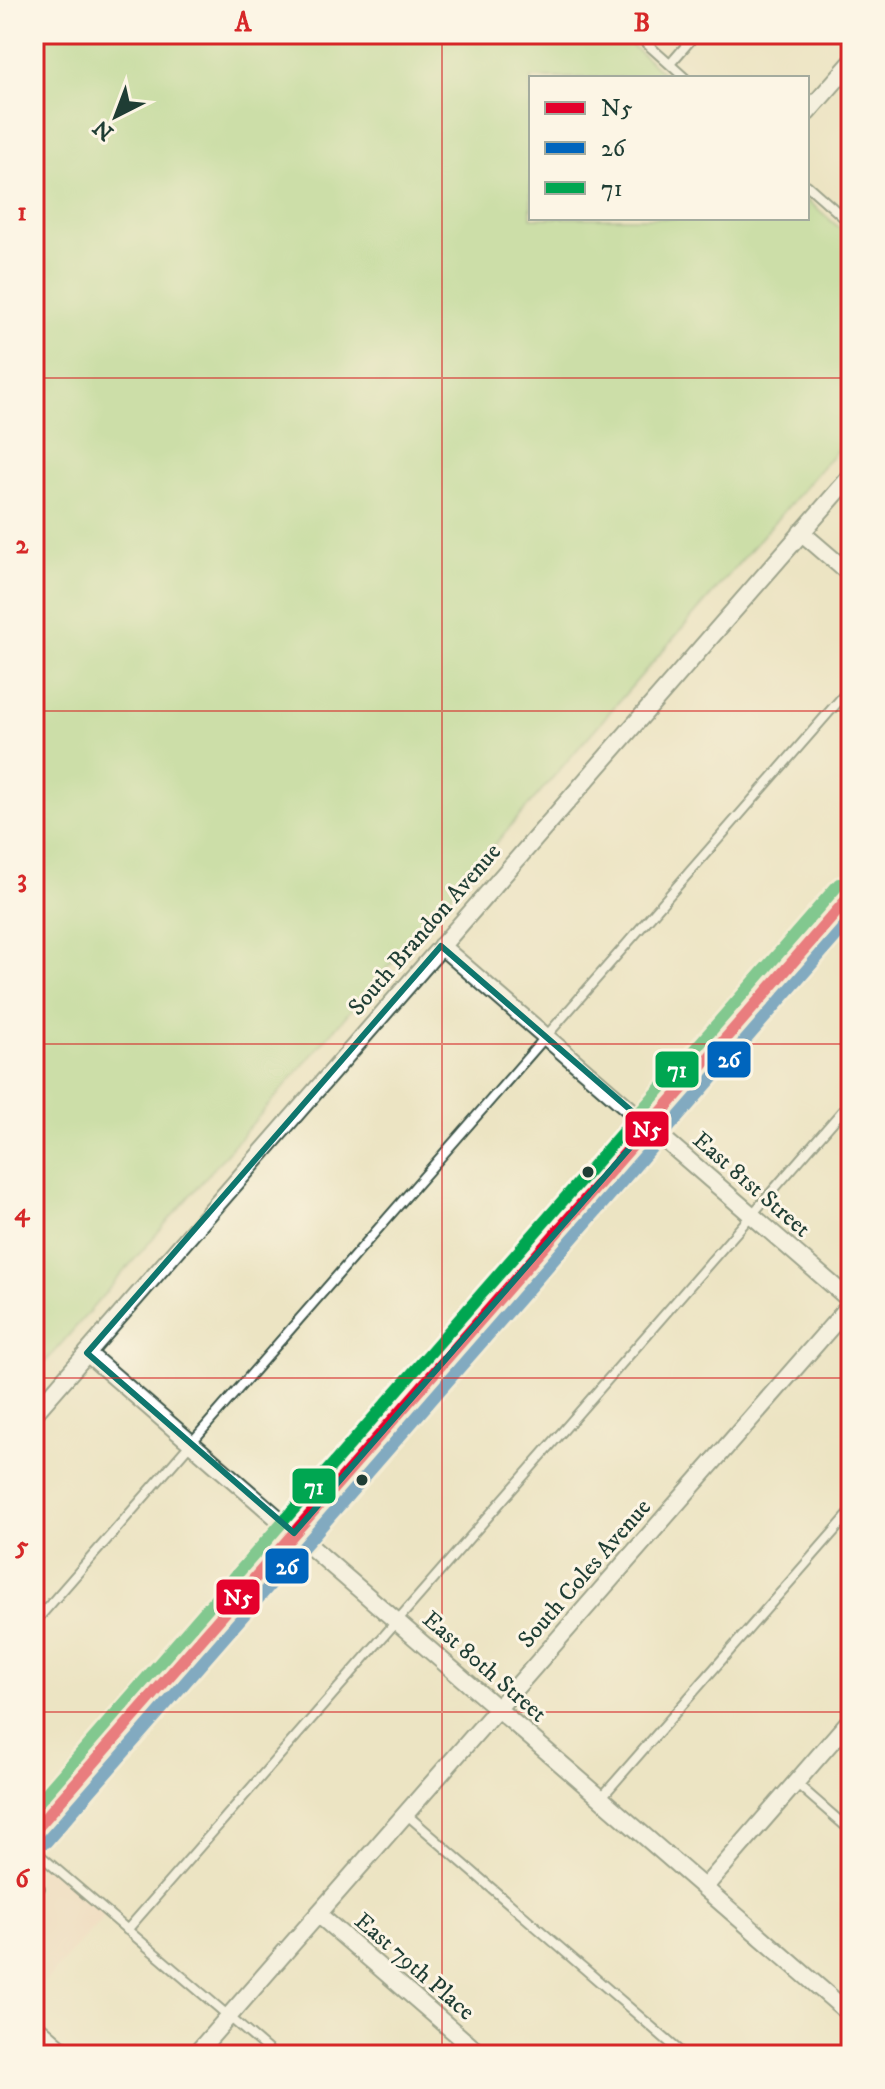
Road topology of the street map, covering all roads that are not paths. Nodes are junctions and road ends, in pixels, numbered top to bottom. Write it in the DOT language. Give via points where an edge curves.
graph roads {
  1 [pos="636,34"];
  2 [pos="696,34"];
  3 [pos="851,63"];
  4 [pos="670,64"];
  5 [pos="683,76"];
  6 [pos="809,111"];
  7 [pos="809,187"];
  8 [pos="851,224"];
  9 [pos="851,476"];
  10 [pos="801,532"];
  11 [pos="851,575"];
  12 [pos="851,687"];
  13 [pos="851,895"];
  14 [pos="441,946"];
  15 [pos="546,1037"];
  16 [pos="851,1101"];
  17 [pos="649,1126"];
  18 [pos="752,1215"];
  19 [pos="851,1302"];
  20 [pos="87,1353"];
  21 [pos="34,1414"];
  22 [pos="191,1443"];
  23 [pos="851,1512"];
  24 [pos="294,1533"];
  25 [pos="397,1622"];
  26 [pos="34,1623"];
  27 [pos="498,1708"];
  28 [pos="851,1719"];
  29 [pos="796,1783"];
  30 [pos="601,1798"];
  31 [pos="406,1814"];
  32 [pos="34,1831"];
  33 [pos="851,1831"];
  34 [pos="34,1850"];
  35 [pos="34,1883"];
  36 [pos="704,1888"];
  37 [pos="34,1896"];
  38 [pos="318,1914"];
  39 [pos="127,1930"];
  40 [pos="851,2015"];
  41 [pos="229,2016"];
  42 [pos="34,2029"];
  43 [pos="64,2055"];
  44 [pos="195,2055"];
  45 [pos="274,2055"];
  46 [pos="481,2055"];
  47 [pos="684,2055"];
  1 -- 4 [label="lane"];
  2 -- 4 [label="lane"];
  3 -- 6 [label="street"];
  4 -- 5 [label="lane"];
  7 -- 8 [label="lane"];
  9 -- 10 [label="street, South Brandon Avenue"];
  10 -- 11 [label="street"];
  10 -- 14 [label="street, South Brandon Avenue"];
  12 -- 15 [label="lane"];
  13 -- 17 [label="street"];
  14 -- 15 [label="street, East 81st Street"];
  14 -- 20 [label="street, South Brandon Avenue"];
  15 -- 17 [label="street, East 81st Street"];
  15 -- 22 [label="lane"];
  16 -- 18 [label="lane"];
  17 -- 18 [label="street, East 81st Street"];
  17 -- 24 [label="street"];
  18 -- 19 [label="street, East 81st Street"];
  18 -- 25 [label="lane"];
  19 -- 27 [label="street, South Coles Avenue"];
  20 -- 21 [label="street, South Brandon Avenue"];
  20 -- 22 [label="street, East 80th Street"];
  22 -- 24 [label="street, East 80th Street"];
  22 -- 26 [label="lane"];
  23 -- 30 [label="lane"];
  24 -- 25 [label="street, East 80th Street"];
  24 -- 32 [label="street"];
  25 -- 27 [label="street, East 80th Street"];
  25 -- 39 [label="lane"];
  27 -- 30 [label="street, East 80th Street"];
  27 -- 31 [label="street, South Coles Avenue"];
  28 -- 29 [label="street"];
  29 -- 33 [label="lane"];
  29 -- 36 [label="street"];
  30 -- 36 [label="street, East 80th Street"];
  31 -- 38 [label="street, South Coles Avenue"];
  31 -- 47 [label="lane"];
  34 -- 39 [label="lane"];
  35 -- 37 [label="lane" via="40,1888"];
  36 -- 40 [label="street, East 80th Street"];
  38 -- 41 [label="street, South Coles Avenue"];
  38 -- 46 [label="street, East 79th Place"];
  39 -- 41 [label="lane"];
  41 -- 44 [label="street, South Coles Avenue"];
  41 -- 45 [label="lane"];
  42 -- 43 [label="main road"];
}
